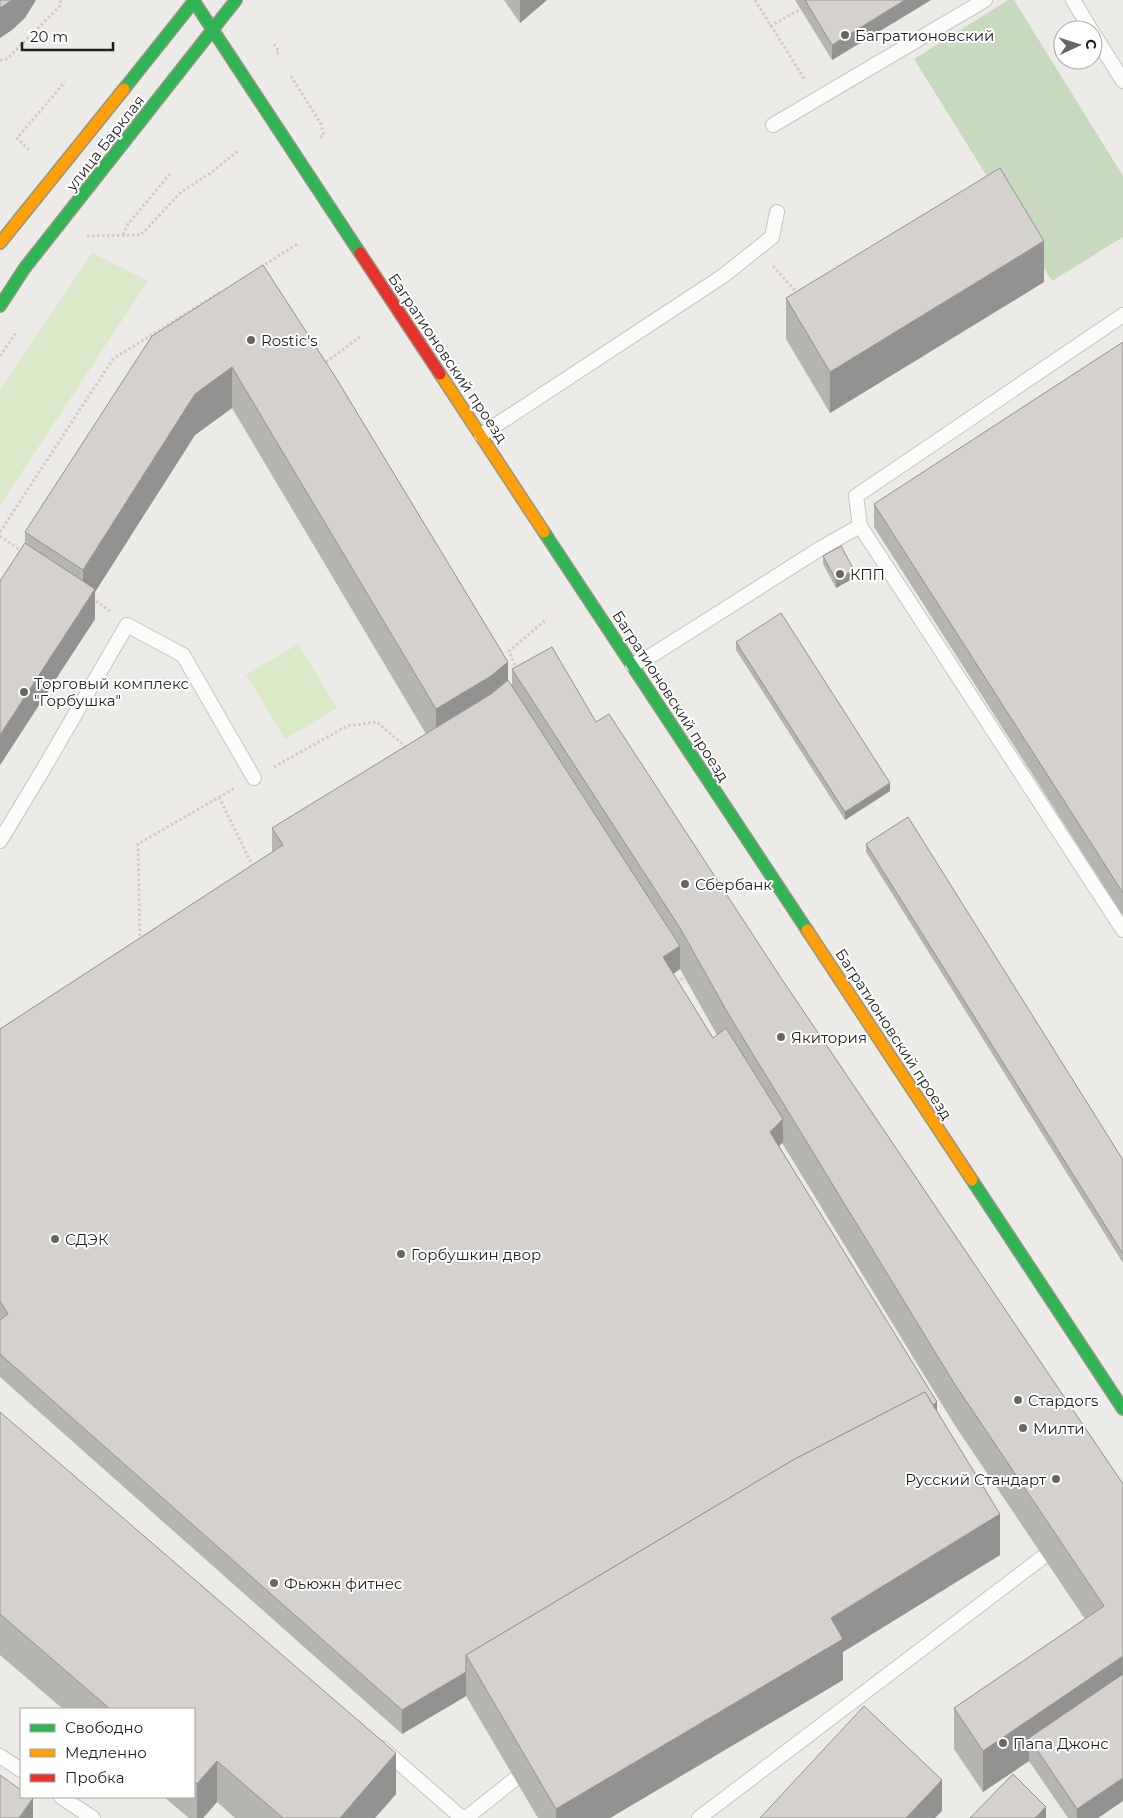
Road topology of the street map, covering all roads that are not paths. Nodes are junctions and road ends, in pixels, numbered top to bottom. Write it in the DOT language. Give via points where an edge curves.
graph roads {
  1 [pos="194,0"];
  2 [pos="236,0"];
  3 [pos="985,0"];
  4 [pos="1073,0"];
  5 [pos="1085,20"];
  6 [pos="213,30"];
  7 [pos="1103,49"];
  8 [pos="1123,81"];
  9 [pos="773,124"];
  10 [pos="777,212"];
  11 [pos="0,243"];
  12 [pos="0,306"];
  13 [pos="1123,315"];
  14 [pos="481,435"];
  15 [pos="860,526"];
  16 [pos="632,665"];
  17 [pos="254,778"];
  18 [pos="0,841"];
  19 [pos="1123,930"];
  20 [pos="1123,1409"];
  21 [pos="1043,1557"];
  22 [pos="373,1741"];
  23 [pos="0,1756"];
  24 [pos="20,1769"];
  25 [pos="515,1779"];
  26 [pos="62,1798"];
  27 [pos="92,1818"];
  28 [pos="462,1818"];
  29 [pos="466,1818"];
  30 [pos="699,1818"];
  1 -- 6 [label="street, Багратионовский проезд"];
  1 -- 11 [label="street, улица Барклая"];
  2 -- 6 [label="street, улица Барклая"];
  3 -- 9 [label="lane"];
  4 -- 5 [label="lane"];
  6 -- 12 [label="street, улица Барклая" via="24,269"];
  6 -- 14 [label="street, Багратионовский проезд"];
  7 -- 8 [label="lane"];
  10 -- 14 [label="lane" via="772,237 723,276"];
  13 -- 15 [label="lane" via="856,496"];
  14 -- 16 [label="street, Багратионовский проезд"];
  15 -- 16 [label="lane"];
  15 -- 19 [label="lane"];
  16 -- 20 [label="street, Багратионовский проезд"];
  17 -- 18 [label="lane" via="183,655 127,625"];
  21 -- 30 [label="lane"];
  22 -- 28 [label="lane"];
  23 -- 24 [label="lane"];
  25 -- 29 [label="lane"];
  26 -- 27 [label="lane"];
}
